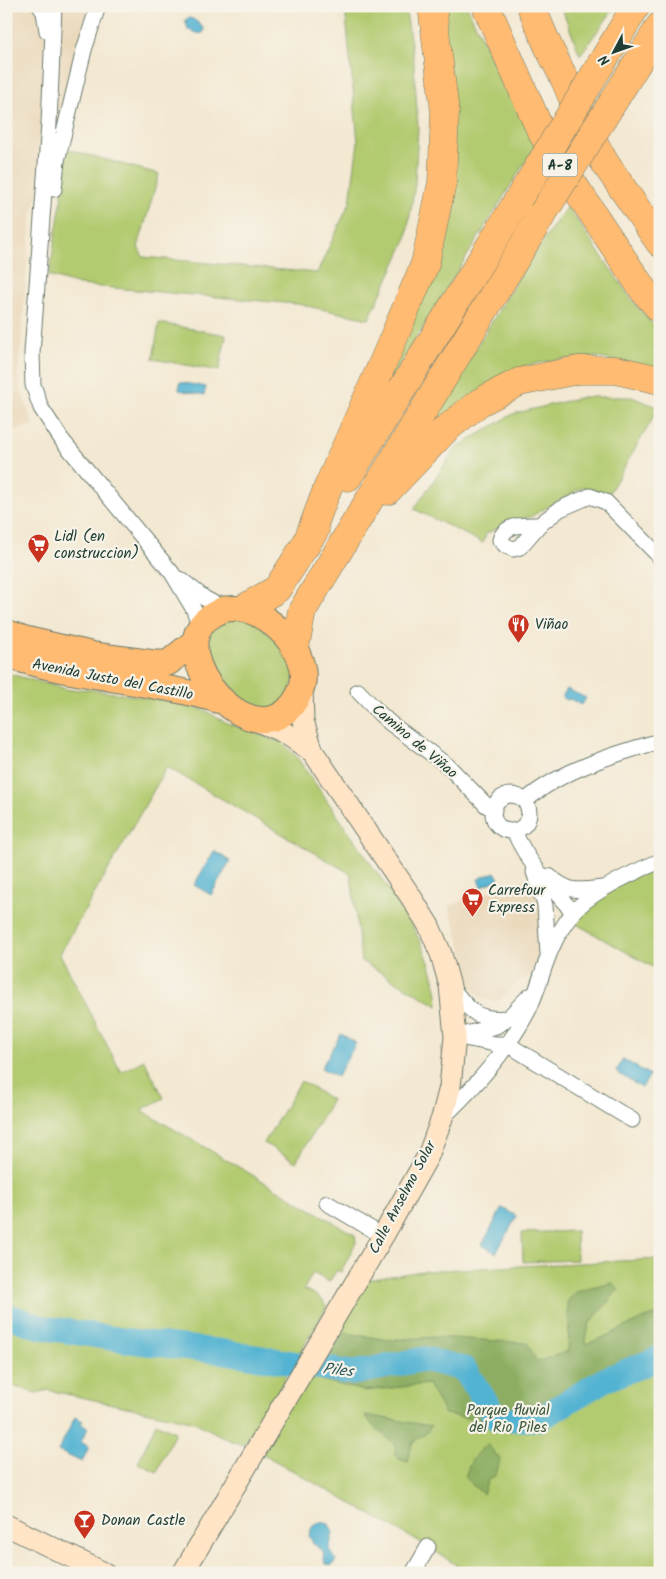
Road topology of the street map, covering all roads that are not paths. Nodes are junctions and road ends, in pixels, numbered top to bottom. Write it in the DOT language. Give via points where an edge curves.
graph roads {
  1 [pos="40,6"];
  2 [pos="54,6"];
  3 [pos="98,6"];
  4 [pos="432,6"];
  5 [pos="486,6"];
  6 [pos="531,6"];
  7 [pos="542,6"];
  8 [pos="636,6"];
  9 [pos="660,26"];
  10 [pos="52,62"];
  11 [pos="565,80"];
  12 [pos="74,92"];
  13 [pos="49,124"];
  14 [pos="660,243"];
  15 [pos="39,252"];
  16 [pos="660,310"];
  17 [pos="660,380"];
  18 [pos="539,525"];
  19 [pos="350,530"];
  20 [pos="306,545"];
  21 [pos="660,557"];
  22 [pos="172,573"];
  23 [pos="234,609"];
  24 [pos="6,632"];
  25 [pos="197,634"];
  26 [pos="295,648"];
  27 [pos="6,655"];
  28 [pos="302,688"];
  29 [pos="358,691"];
  30 [pos="221,700"];
  31 [pos="253,719"];
  32 [pos="660,742"];
  33 [pos="313,752"];
  34 [pos="525,801"];
  35 [pos="494,810"];
  36 [pos="514,831"];
  37 [pos="530,861"];
  38 [pos="660,861"];
  39 [pos="606,888"];
  40 [pos="541,894"];
  41 [pos="571,916"];
  42 [pos="548,958"];
  43 [pos="541,981"];
  44 [pos="450,986"];
  45 [pos="508,1018"];
  46 [pos="455,1036"];
  47 [pos="507,1044"];
  48 [pos="442,1118"];
  49 [pos="632,1120"];
  50 [pos="327,1203"];
  51 [pos="383,1236"];
  52 [pos="6,1525"];
  53 [pos="428,1547"];
  54 [pos="104,1573"];
  55 [pos="183,1573"];
  56 [pos="413,1573"];
  1 -- 10 [label="street" via="44,12"];
  2 -- 10 [label="street"];
  3 -- 12 [label="street"];
  4 -- 20 [label="highway" via="445,112 442,183 425,264"];
  5 -- 16 [label="highway, A-8" via="535,119 557,160"];
  6 -- 11 [label="highway, A-8"];
  7 -- 11 [label="highway"];
  8 -- 20 [label="highway, bridge"];
  9 -- 19 [label="highway, bridge"];
  10 -- 13 [label="street"];
  11 -- 14 [label="highway, A-8" via="583,124 605,163"];
  12 -- 13 [label="street" via="65,112"];
  12 -- 15 [label="street" via="57,161 49,233"];
  13 -- 15 [label="street"];
  15 -- 22 [label="street" via="32,352 33,385 41,408 62,440"];
  17 -- 19 [label="highway" via="616,370 578,370 519,382 480,402 446,429"];
  18 -- 21 [label="street" via="560,509 590,496 606,502"];
  19 -- 26 [label="highway" via="302,611"];
  20 -- 23 [label="highway" via="277,588"];
  22 -- 23 [label="street" via="204,598"];
  22 -- 25 [label="street" via="194,610"];
  23 -- 25 [label="main road" via="210,617"];
  23 -- 26 [label="main road" via="273,622"];
  24 -- 25 [label="main road, Avenida Justo del Castillo" via="94,655 154,663 168,663"];
  25 -- 30 [label="main road" via="196,657 201,672"];
  26 -- 28 [label="main road" via="303,674"];
  27 -- 30 [label="main road, Avenida Justo del Castillo" via="92,676"];
  28 -- 31 [label="main road" via="293,705 282,716 271,720"];
  28 -- 33 [label="main road, Calle Anselmo Solar" via="303,721"];
  29 -- 35 [label="street, Camino de Viñao" via="378,713 448,766"];
  30 -- 31 [label="main road"];
  31 -- 33 [label="main road, Calle Anselmo Solar" via="285,733"];
  32 -- 34 [label="street" via="616,753 563,776"];
  33 -- 44 [label="main road, Calle Anselmo Solar" via="429,926"];
  34 -- 35 [label="street" via="513,794 504,796"];
  34 -- 36 [label="street" via="529,808 528,819 524,826"];
  35 -- 36 [label="street" via="494,818 499,825"];
  36 -- 37 [label="street"];
  37 -- 39 [label="street" via="564,888"];
  37 -- 40 [label="street"];
  37 -- 41 [label="street"];
  38 -- 39 [label="street"];
  39 -- 41 [label="street"];
  40 -- 41 [label="street"];
  40 -- 42 [label="street" via="545,905"];
  41 -- 42 [label="street"];
  42 -- 43 [label="street"];
  43 -- 45 [label="street"];
  43 -- 47 [label="street" via="528,1011"];
  44 -- 45 [label="street" via="478,1016 491,1020"];
  44 -- 46 [label="main road, Calle Anselmo Solar"];
  45 -- 46 [label="street" via="496,1026"];
  46 -- 47 [label="street"];
  46 -- 48 [label="main road, Calle Anselmo Solar" via="450,1087"];
  47 -- 48 [label="street" via="470,1091"];
  47 -- 49 [label="street"];
  48 -- 51 [label="main road, Calle Anselmo Solar" via="428,1156"];
  50 -- 51 [label="street"];
  51 -- 55 [label="main road, Calle Anselmo Solar"];
  52 -- 54 [label="main road"];
  53 -- 56 [label="street"];
}
